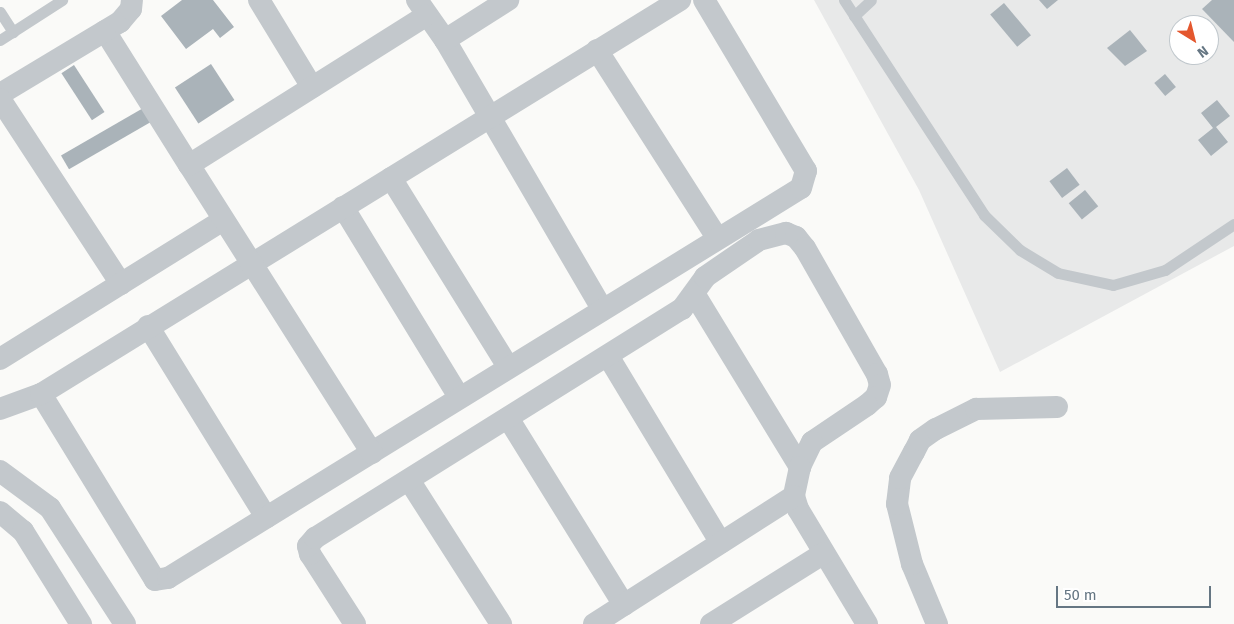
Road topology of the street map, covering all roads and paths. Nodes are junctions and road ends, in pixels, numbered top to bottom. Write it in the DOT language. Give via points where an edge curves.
graph roads {
  1 [pos="62,0"];
  2 [pos="132,0"];
  3 [pos="259,0"];
  4 [pos="508,0"];
  5 [pos="680,0"];
  6 [pos="704,0"];
  7 [pos="844,0"];
  8 [pos="871,0"];
  9 [pos="422,8"];
  10 [pos="0,12"];
  11 [pos="854,16"];
  12 [pos="105,31"];
  13 [pos="13,32"];
  14 [pos="0,40"];
  15 [pos="445,40"];
  16 [pos="597,50"];
  17 [pos="312,87"];
  18 [pos="0,94"];
  19 [pos="0,99"];
  20 [pos="491,117"];
  21 [pos="188,165"];
  22 [pos="391,178"];
  23 [pos="343,207"];
  24 [pos="223,220"];
  25 [pos="1234,224"];
  26 [pos="717,238"];
  27 [pos="252,263"];
  28 [pos="121,284"];
  29 [pos="695,295"];
  30 [pos="602,309"];
  31 [pos="148,326"];
  32 [pos="4,349"];
  33 [pos="608,356"];
  34 [pos="508,367"];
  35 [pos="41,394"];
  36 [pos="459,397"];
  37 [pos="1057,407"];
  38 [pos="0,409"];
  39 [pos="508,418"];
  40 [pos="372,452"];
  41 [pos="800,467"];
  42 [pos="0,471"];
  43 [pos="408,480"];
  44 [pos="794,496"];
  45 [pos="50,508"];
  46 [pos="0,512"];
  47 [pos="266,517"];
  48 [pos="23,531"];
  49 [pos="722,542"];
  50 [pos="824,553"];
  51 [pos="624,605"];
  52 [pos="736,617"];
  53 [pos="81,624"];
  54 [pos="125,624"];
  55 [pos="355,624"];
  56 [pos="501,624"];
  57 [pos="594,624"];
  58 [pos="711,624"];
  59 [pos="867,624"];
  60 [pos="937,624"];
  1 -- 13 [label="lane"];
  2 -- 12 [label="street" via="126,16"];
  3 -- 17 [label="street"];
  4 -- 15 [label="street"];
  5 -- 16 [label="street"];
  6 -- 26 [label="street" via="806,171 806,180 795,193"];
  7 -- 11 [label="lane"];
  8 -- 11 [label="lane"];
  9 -- 15 [label="street"];
  9 -- 17 [label="street"];
  10 -- 13 [label="lane"];
  11 -- 25 [label="lane" via="984,216 1020,250 1058,273 1113,285 1165,270"];
  12 -- 18 [label="street"];
  12 -- 21 [label="street"];
  13 -- 14 [label="lane"];
  15 -- 20 [label="street"];
  16 -- 20 [label="street"];
  16 -- 26 [label="street"];
  17 -- 21 [label="street"];
  19 -- 28 [label="street"];
  20 -- 22 [label="street"];
  20 -- 30 [label="street"];
  21 -- 24 [label="street"];
  22 -- 23 [label="street"];
  22 -- 34 [label="street"];
  23 -- 27 [label="street"];
  23 -- 36 [label="street"];
  24 -- 27 [label="street"];
  24 -- 28 [label="street"];
  26 -- 30 [label="street"];
  27 -- 31 [label="street"];
  27 -- 40 [label="street"];
  28 -- 32 [label="street"];
  29 -- 33 [label="street" via="682,309"];
  29 -- 41 [label="street"];
  29 -- 41 [label="street" via="704,277 759,240 786,233 796,237 805,248 877,374 880,385 876,397 867,405 812,442"];
  30 -- 34 [label="street"];
  31 -- 35 [label="street"];
  31 -- 47 [label="street"];
  33 -- 39 [label="street"];
  33 -- 49 [label="street"];
  34 -- 36 [label="street"];
  35 -- 38 [label="street"];
  35 -- 47 [label="street" via="155,580 168,578"];
  36 -- 40 [label="street"];
  37 -- 60 [label="street" via="976,409 920,440 900,478 897,504 912,564"];
  39 -- 43 [label="street"];
  39 -- 51 [label="street"];
  40 -- 47 [label="street"];
  41 -- 44 [label="street"];
  42 -- 45 [label="street"];
  43 -- 55 [label="street" via="314,538 308,546"];
  43 -- 56 [label="street"];
  44 -- 49 [label="street"];
  44 -- 50 [label="street"];
  45 -- 48 [label="street"];
  45 -- 54 [label="street"];
  46 -- 48 [label="street"];
  48 -- 53 [label="street"];
  49 -- 51 [label="street"];
  50 -- 52 [label="street"];
  50 -- 59 [label="street"];
  51 -- 57 [label="street"];
  52 -- 58 [label="street"];
}
